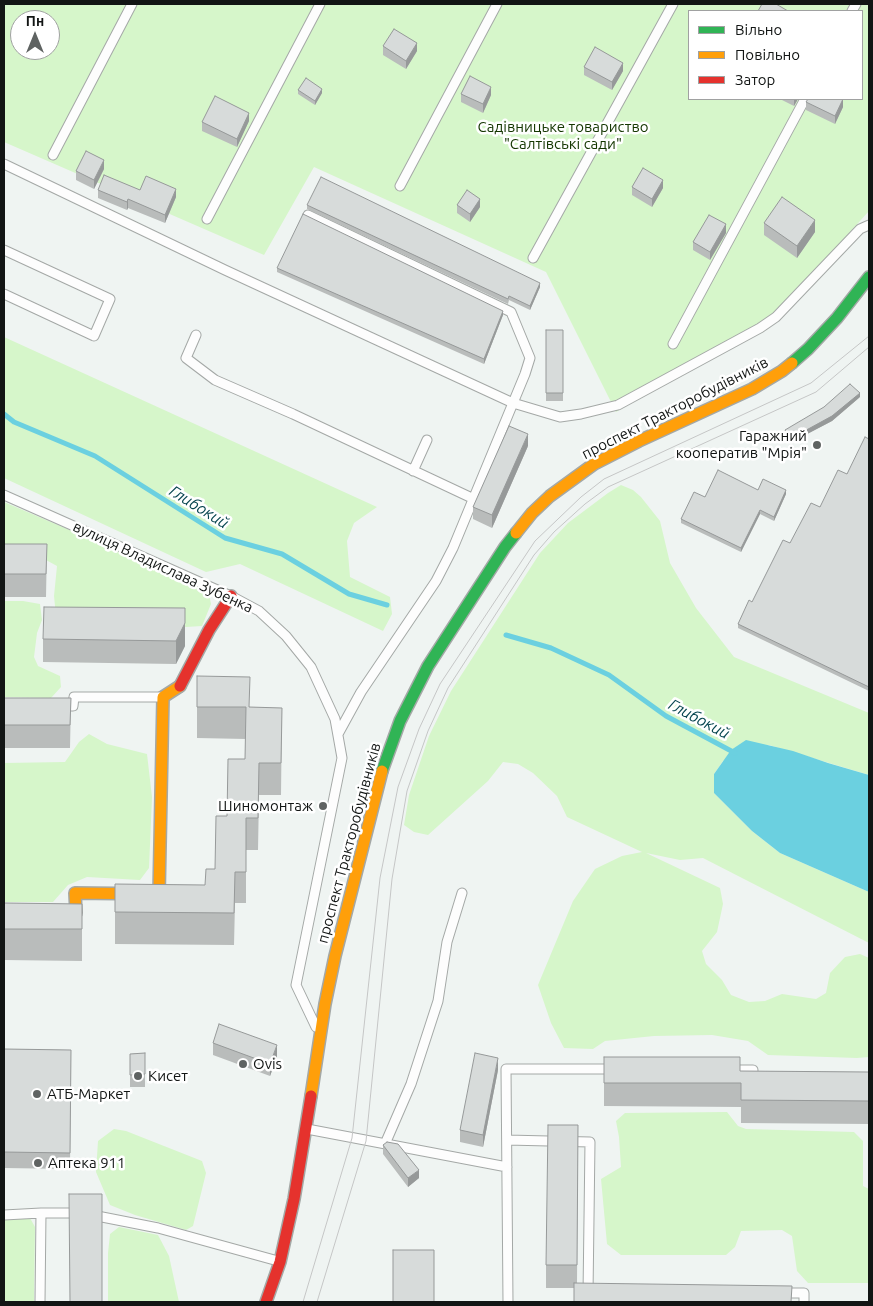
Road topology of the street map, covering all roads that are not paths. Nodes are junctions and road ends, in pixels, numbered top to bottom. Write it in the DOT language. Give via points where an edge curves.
graph roads {
  1 [pos="132,4"];
  2 [pos="320,4"];
  3 [pos="497,4"];
  4 [pos="673,4"];
  5 [pos="804,100"];
  6 [pos="53,155"];
  7 [pos="4,164"];
  8 [pos="400,186"];
  9 [pos="308,215"];
  10 [pos="207,219"];
  11 [pos="869,225"];
  12 [pos="4,250"];
  13 [pos="533,258"];
  14 [pos="869,277"];
  15 [pos="4,294"];
  16 [pos="196,335"];
  17 [pos="673,344"];
  18 [pos="513,402"];
  19 [pos="427,440"];
  20 [pos="413,471"];
  21 [pos="4,495"];
  22 [pos="474,499"];
  23 [pos="231,596"];
  24 [pos="163,697"];
  25 [pos="53,706"];
  26 [pos="338,734"];
  27 [pos="462,893"];
  28 [pos="4,912"];
  29 [pos="320,1034"];
  30 [pos="628,1069"];
  31 [pos="714,1070"];
  32 [pos="762,1084"];
  33 [pos="307,1129"];
  34 [pos="507,1140"];
  35 [pos="385,1144"];
  36 [pos="507,1167"];
  37 [pos="41,1213"];
  38 [pos="4,1214"];
  39 [pos="280,1262"];
  40 [pos="774,1293"];
  41 [pos="597,1294"];
  42 [pos="40,1302"];
  43 [pos="266,1302"];
  44 [pos="508,1302"];
  45 [pos="804,1302"];
  1 -- 6 [label="lane"];
  2 -- 10 [label="lane"];
  3 -- 8 [label="lane"];
  4 -- 13 [label="lane"];
  5 -- 17 [label="lane"];
  7 -- 18 [label="lane"];
  9 -- 18 [label="lane" via="511,312 530,358"];
  11 -- 18 [label="lane" via="860,228 776,317 618,405 560,417"];
  12 -- 15 [label="lane" via="110,299 94,336"];
  14 -- 29 [label="main road, проспект Тракторобудівників" via="837,318 782,371 752,389 594,464 550,496 527,518 505,547 428,666 400,721 383,766 334,956"];
  16 -- 20 [label="lane" via="186,358 215,380"];
  18 -- 22 [label="lane"];
  19 -- 20 [label="lane"];
  20 -- 22 [label="lane"];
  21 -- 23 [label="lane, вулиця Владислава Зубенка"];
  22 -- 26 [label="lane" via="436,580 361,692"];
  23 -- 24 [label="main road" via="208,630 182,685"];
  23 -- 26 [label="lane, вулиця Владислава Зубенка" via="259,611 286,636 311,667"];
  24 -- 25 [label="lane" via="74,696 73,706"];
  24 -- 28 [label="main road" via="159,894 75,893 76,913"];
  26 -- 29 [label="lane, вулиця Владислава Зубенка" via="342,758 296,985"];
  27 -- 35 [label="lane" via="446,942 438,1001 411,1084"];
  29 -- 33 [label="main road, проспект Тракторобудівників"];
  30 -- 34 [label="lane" via="506,1069"];
  31 -- 32 [label="lane" via="753,1070 752,1084"];
  33 -- 35 [label="lane"];
  33 -- 39 [label="main road, проспект Тракторобудівників"];
  34 -- 36 [label="lane"];
  34 -- 41 [label="lane" via="590,1142 587,1294"];
  35 -- 36 [label="lane"];
  36 -- 44 [label="lane"];
  37 -- 38 [label="lane"];
  37 -- 39 [label="lane" via="82,1213 158,1228"];
  37 -- 42 [label="lane"];
  39 -- 43 [label="main road, проспект Тракторобудівників"];
  40 -- 45 [label="lane" via="804,1293"];
}
